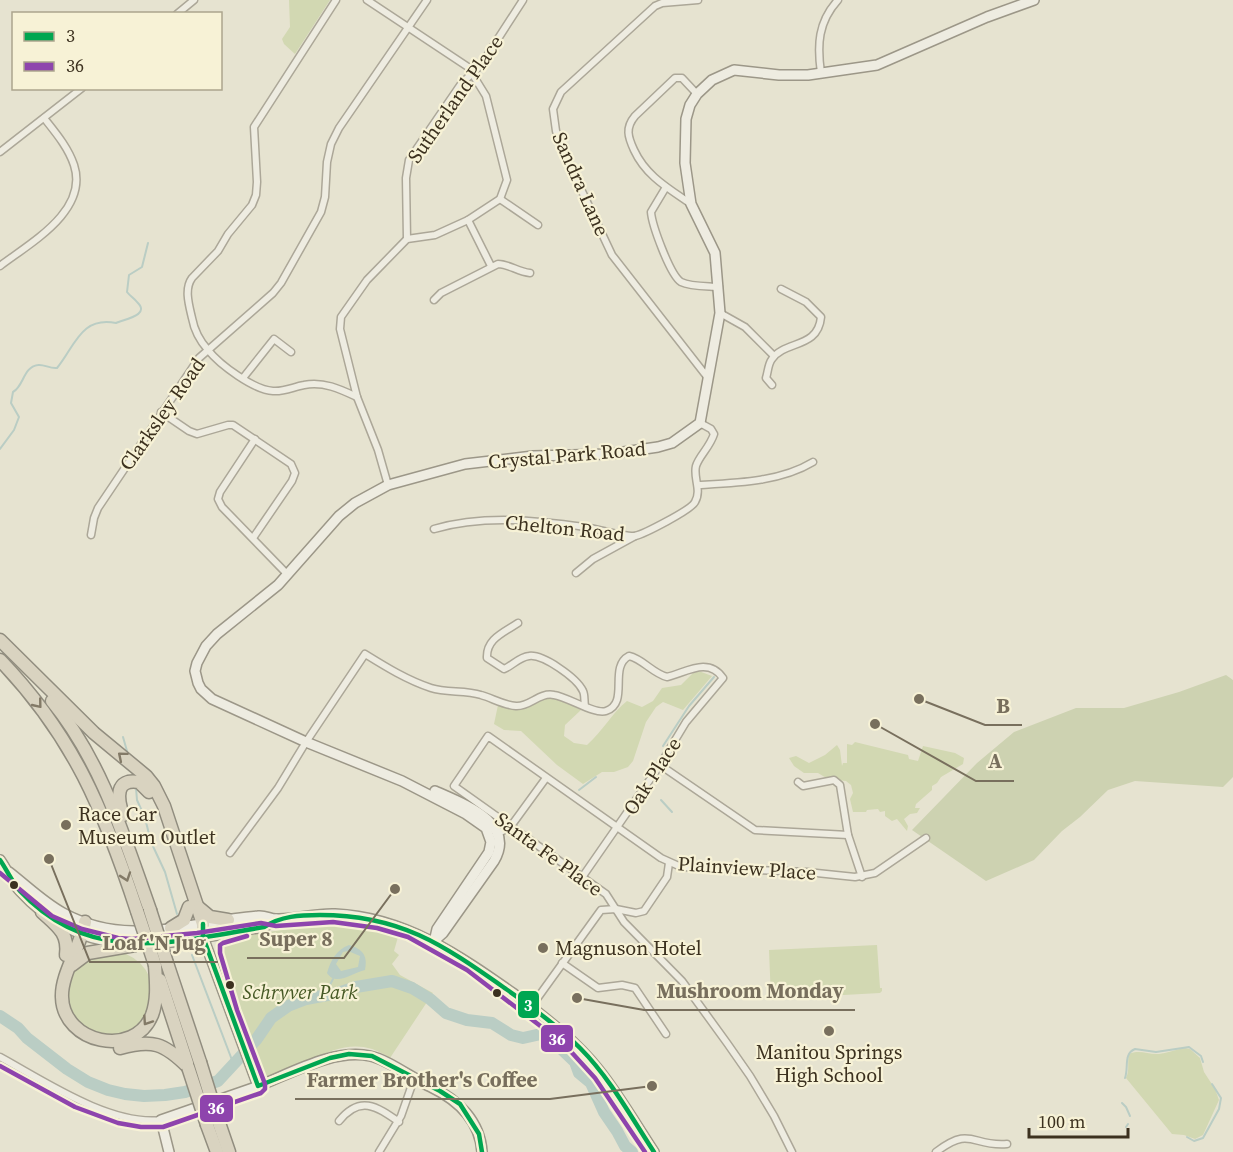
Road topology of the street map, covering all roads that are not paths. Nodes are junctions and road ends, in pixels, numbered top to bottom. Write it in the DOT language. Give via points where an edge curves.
graph roads {
  1 [pos="194,0"];
  2 [pos="336,0"];
  3 [pos="367,0"];
  4 [pos="427,0"];
  5 [pos="523,0"];
  6 [pos="698,0"];
  7 [pos="838,0"];
  8 [pos="1034,0"];
  9 [pos="179,12"];
  10 [pos="409,27"];
  11 [pos="821,74"];
  12 [pos="472,75"];
  13 [pos="79,90"];
  14 [pos="697,94"];
  15 [pos="44,118"];
  16 [pos="0,152"];
  17 [pos="666,186"];
  18 [pos="500,199"];
  19 [pos="691,204"];
  20 [pos="468,220"];
  21 [pos="538,225"];
  22 [pos="407,240"];
  23 [pos="0,266"];
  24 [pos="491,266"];
  25 [pos="530,273"];
  26 [pos="719,287"];
  27 [pos="781,289"];
  28 [pos="434,300"];
  29 [pos="720,313"];
  30 [pos="207,350"];
  31 [pos="291,352"];
  32 [pos="774,356"];
  33 [pos="243,378"];
  34 [pos="708,379"];
  35 [pos="772,385"];
  36 [pos="357,397"];
  37 [pos="161,412"];
  38 [pos="700,423"];
  39 [pos="255,439"];
  40 [pos="813,462"];
  41 [pos="388,485"];
  42 [pos="698,485"];
  43 [pos="434,529"];
  44 [pos="91,535"];
  45 [pos="635,536"];
  46 [pos="253,538"];
  47 [pos="576,573"];
  48 [pos="289,575"];
  49 [pos="518,623"];
  50 [pos="0,641"];
  51 [pos="0,660"];
  52 [pos="585,706"];
  53 [pos="306,742"];
  54 [pos="660,765"];
  55 [pos="546,778"];
  56 [pos="798,782"];
  57 [pos="454,786"];
  58 [pos="511,826"];
  59 [pos="617,828"];
  60 [pos="494,835"];
  61 [pos="848,835"];
  62 [pos="926,838"];
  63 [pos="230,853"];
  64 [pos="0,860"];
  65 [pos="669,863"];
  66 [pos="9,872"];
  67 [pos="583,876"];
  68 [pos="862,877"];
  69 [pos="139,880"];
  70 [pos="191,902"];
  71 [pos="616,909"];
  72 [pos="144,911"];
  73 [pos="42,912"];
  74 [pos="229,926"];
  75 [pos="171,928"];
  76 [pos="81,929"];
  77 [pos="201,929"];
  78 [pos="180,940"];
  79 [pos="434,942"];
  80 [pos="135,945"];
  81 [pos="66,955"];
  82 [pos="213,963"];
  83 [pos="562,963"];
  84 [pos="161,964"];
  85 [pos="69,968"];
  86 [pos="531,1007"];
  87 [pos="666,1034"];
  88 [pos="0,1057"];
  89 [pos="194,1064"];
  90 [pos="414,1079"];
  91 [pos="258,1086"];
  92 [pos="161,1120"];
  93 [pos="339,1120"];
  94 [pos="399,1122"];
  95 [pos="212,1123"];
  96 [pos="1007,1144"];
  97 [pos="169,1152"];
  98 [pos="217,1152"];
  99 [pos="229,1152"];
  100 [pos="379,1152"];
  101 [pos="482,1152"];
  102 [pos="654,1152"];
  103 [pos="792,1152"];
  104 [pos="936,1152"];
  1 -- 9 [label="street"];
  2 -- 30 [label="street" via="254,127 257,182 252,205 189,282 194,326"];
  3 -- 10 [label="street"];
  4 -- 10 [label="street, Clarksley Road"];
  5 -- 12 [label="street, Sutherland Place"];
  6 -- 34 [label="street, Sandra Lane" via="655,6 561,92 553,109 553,120 612,255"];
  7 -- 11 [label="street" via="820,32"];
  8 -- 11 [label="street" via="886,61"];
  10 -- 12 [label="street" via="462,62"];
  10 -- 30 [label="street, Clarksley Road" via="331,144 321,212 281,283"];
  11 -- 14 [label="street" via="734,70 712,80"];
  12 -- 18 [label="street" via="488,103 506,174 506,187"];
  12 -- 22 [label="street, Sutherland Place" via="461,84 409,160"];
  13 -- 15 [label="street"];
  14 -- 17 [label="street" via="682,78 675,78 635,116 628,128 628,139 642,166"];
  14 -- 19 [label="street" via="687,113 684,137"];
  15 -- 16 [label="street"];
  15 -- 23 [label="street" via="74,164 74,193 61,218"];
  17 -- 19 [label="street"];
  17 -- 26 [label="street" via="651,216 676,277 687,284"];
  18 -- 20 [label="street"];
  18 -- 21 [label="street"];
  19 -- 26 [label="street" via="715,253"];
  20 -- 22 [label="street" via="435,235"];
  20 -- 24 [label="street"];
  22 -- 36 [label="street" via="367,280 341,317 340,330"];
  24 -- 25 [label="street" via="501,263"];
  24 -- 28 [label="street"];
  26 -- 29 [label="street"];
  27 -- 32 [label="street" via="816,310 821,325 808,340"];
  29 -- 32 [label="street" via="745,327"];
  29 -- 34 [label="street"];
  30 -- 33 [label="street"];
  30 -- 37 [label="street, Clarksley Road"];
  31 -- 33 [label="street" via="274,339"];
  32 -- 35 [label="street" via="766,378"];
  33 -- 36 [label="street" via="268,391 316,384 336,387"];
  34 -- 38 [label="street"];
  36 -- 41 [label="street"];
  37 -- 39 [label="street" via="194,434 233,425"];
  37 -- 44 [label="street, Clarksley Road" via="98,508"];
  38 -- 41 [label="street, Crystal Park Road" via="672,443 658,447 610,454 484,461"];
  38 -- 42 [label="street, Chelton Road" via="714,434 696,466"];
  39 -- 46 [label="street" via="219,499"];
  39 -- 46 [label="street" via="291,464 295,473"];
  40 -- 42 [label="street" via="796,472 736,483"];
  41 -- 48 [label="street, Crystal Park Road" via="344,511"];
  42 -- 45 [label="street, Chelton Road" via="692,507"];
  43 -- 45 [label="street, Chelton Road" via="451,524 520,520"];
  45 -- 47 [label="street"];
  46 -- 48 [label="street"];
  48 -- 53 [label="street, Crystal Park Road" via="212,639 200,655 195,671 201,689 212,699"];
  49 -- 52 [label="street" via="491,642 486,649 487,658 504,669 530,656 542,658 577,683 584,692"];
  50 -- 69 [label="highway" via="59,709 88,755 114,808"];
  70 -- 50 [label="highway, one-way" via="164,806 154,786"];
  51 -- 72 [label="highway, one-way" via="49,718 83,772"];
  52 -- 53 [label="street" via="552,694 516,706 480,694 432,688 401,676 365,654"];
  52 -- 54 [label="street, Oak Place" via="597,712 611,708 618,694 619,668 628,656 667,677 697,667 720,674 723,678 687,722"];
  53 -- 60 [label="street, Crystal Park Road" via="402,781 466,814"];
  53 -- 63 [label="street"];
  54 -- 59 [label="street, Oak Place"];
  54 -- 61 [label="street" via="755,830"];
  55 -- 57 [label="street, Plainview Place" via="488,736"];
  55 -- 58 [label="street"];
  55 -- 59 [label="street, Plainview Place"];
  56 -- 61 [label="street" via="803,786 834,780 840,785"];
  57 -- 58 [label="street, Santa Fe Place"];
  58 -- 60 [label="street"];
  58 -- 67 [label="street, Santa Fe Place"];
  59 -- 65 [label="street, Plainview Place"];
  59 -- 67 [label="street, Oak Place"];
  60 -- 79 [label="street" via="486,857 437,929"];
  61 -- 68 [label="street"];
  62 -- 68 [label="street, Plainview Place" via="880,870"];
  64 -- 66 [label="street"];
  65 -- 68 [label="street, Plainview Place" via="681,867"];
  65 -- 71 [label="street" via="667,877 647,908 636,913"];
  66 -- 73 [label="street" via="14,884"];
  66 -- 76 [label="street"];
  67 -- 71 [label="street, Santa Fe Place" via="606,894"];
  69 -- 70 [label="highway" via="120,806 120,790 129,781 143,784 153,799"];
  69 -- 72 [label="highway"];
  70 -- 74 [label="highway"];
  70 -- 75 [label="highway" via="184,920"];
  70 -- 77 [label="highway"];
  71 -- 83 [label="street" via="601,910"];
  71 -- 103 [label="street, Santa Fe Place" via="677,975 727,1043"];
  72 -- 84 [label="highway, bridge"];
  73 -- 76 [label="street"];
  73 -- 81 [label="highway" via="66,937"];
  74 -- 77 [label="street"];
  74 -- 79 [label="street" via="261,915 276,919 333,914 411,930"];
  74 -- 82 [label="street" via="213,941"];
  75 -- 76 [label="street"];
  75 -- 77 [label="street"];
  76 -- 80 [label="street" via="104,940"];
  76 -- 81 [label="highway"];
  76 -- 85 [label="highway"];
  77 -- 78 [label="street"];
  77 -- 82 [label="street"];
  78 -- 80 [label="street"];
  78 -- 82 [label="street" via="200,947"];
  79 -- 86 [label="street"];
  80 -- 85 [label="highway" via="88,952"];
  81 -- 89 [label="highway" via="54,998 62,1023 81,1042 111,1049 152,1042"];
  82 -- 91 [label="street"];
  83 -- 86 [label="street"];
  83 -- 87 [label="street" via="597,988 635,988"];
  84 -- 85 [label="highway, one-way" via="148,1023 130,1036 108,1041 86,1035 69,1019 62,996"];
  84 -- 89 [label="highway"];
  86 -- 102 [label="street" via="569,1038 597,1068"];
  88 -- 92 [label="street" via="95,1107 126,1118"];
  89 -- 95 [label="highway, bridge"];
  90 -- 91 [label="street" via="372,1056 349,1054"];
  90 -- 94 [label="street"];
  90 -- 101 [label="street" via="460,1104 479,1134"];
  91 -- 92 [label="street"];
  92 -- 97 [label="street"];
  93 -- 94 [label="street" via="357,1106 370,1105"];
  94 -- 100 [label="street"];
  95 -- 98 [label="highway"];
  95 -- 99 [label="highway"];
  96 -- 104 [label="street" via="993,1146 963,1137"];
}
